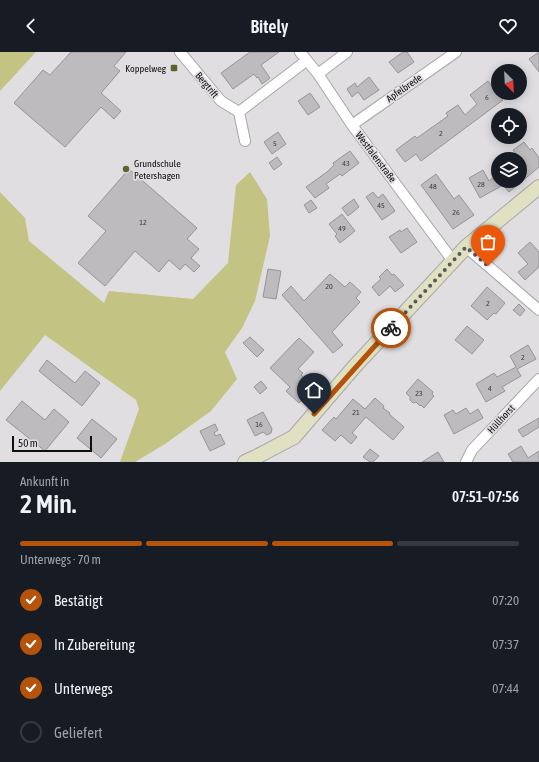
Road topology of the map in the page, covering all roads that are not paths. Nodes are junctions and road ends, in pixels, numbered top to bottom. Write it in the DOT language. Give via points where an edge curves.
graph roads {
  1 [pos="180,52"];
  2 [pos="300,52"];
  3 [pos="347,52"];
  4 [pos="456,52"];
  5 [pos="306,61"];
  6 [pos="318,74"];
  7 [pos="239,112"];
  8 [pos="352,125"];
  9 [pos="245,140"];
  10 [pos="539,187"];
  11 [pos="466,247"];
  12 [pos="453,261"];
  13 [pos="539,310"];
  14 [pos="539,379"];
  15 [pos="253,460"];
  16 [pos="466,462"];
  1 -- 7 [label="street, Bergtrift" via="221,101"];
  2 -- 5 [label="street, Westfalenstraße"];
  3 -- 6 [label="street"];
  4 -- 8 [label="street, Apfelbrede"];
  5 -- 6 [label="street, Westfalenstraße"];
  5 -- 7 [label="street"];
  6 -- 8 [label="street, Westfalenstraße"];
  7 -- 9 [label="street"];
  8 -- 12 [label="street, Westfalenstraße"];
  10 -- 11 [label="street"];
  11 -- 12 [label="street"];
  11 -- 13 [label="street"];
  12 -- 15 [label="street" via="355,366 294,437"];
  14 -- 16 [label="street, Hüllhorst" via="472,450"];
}
